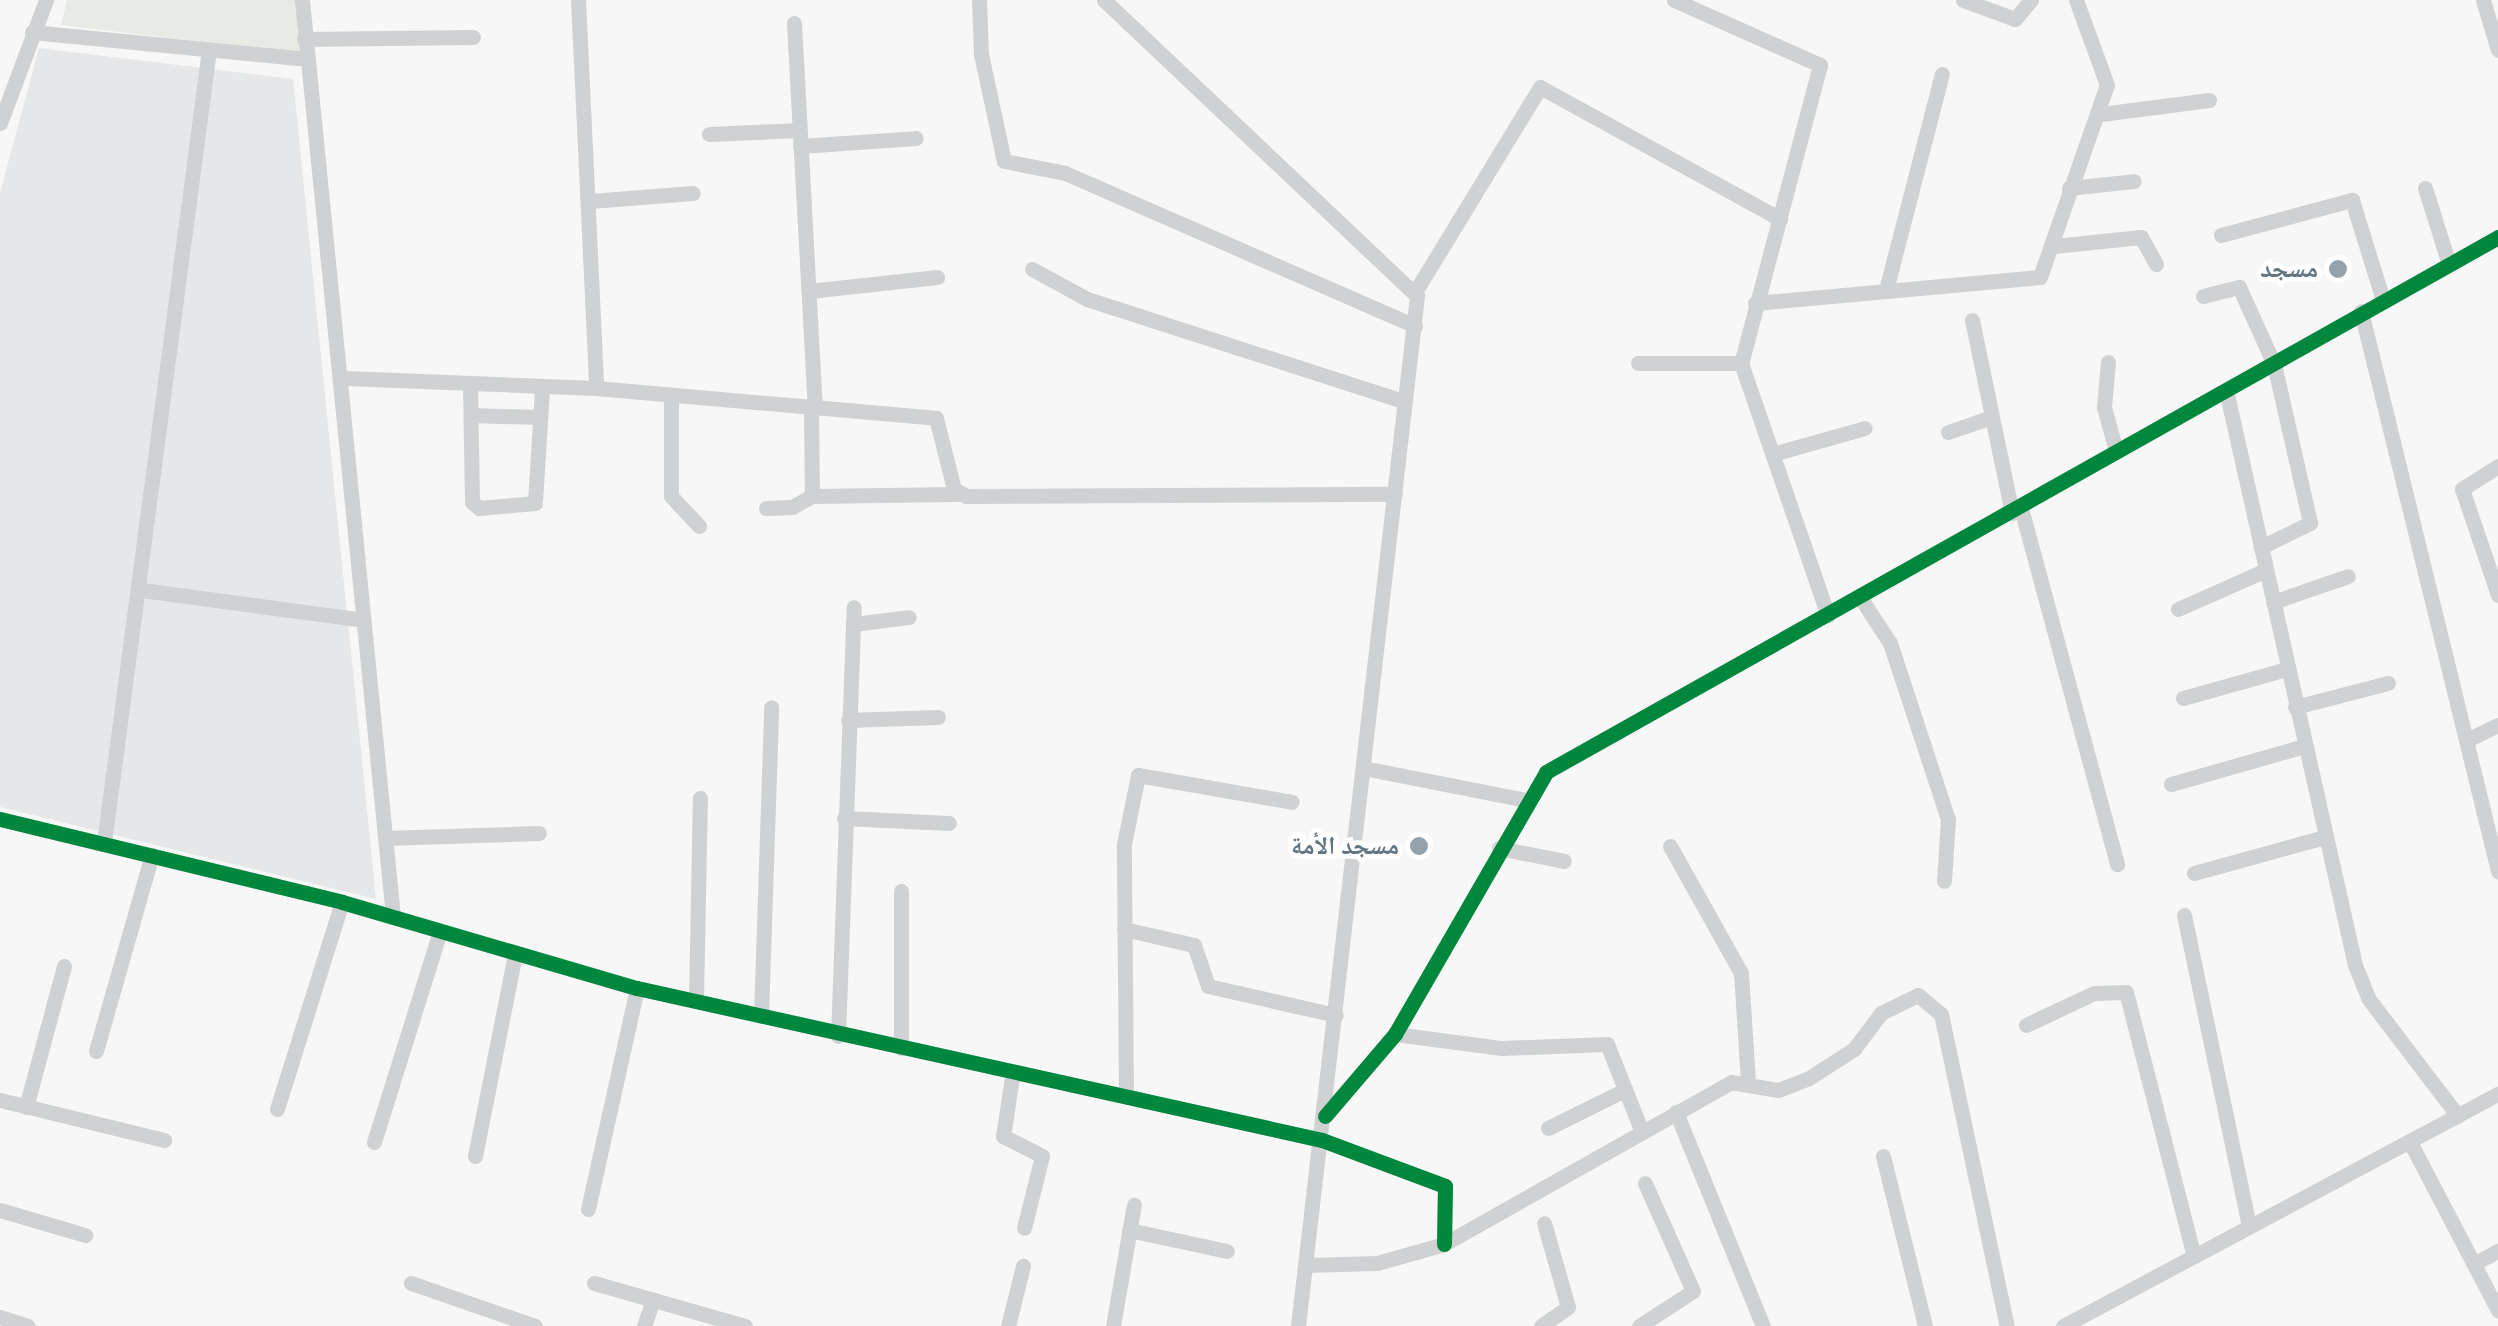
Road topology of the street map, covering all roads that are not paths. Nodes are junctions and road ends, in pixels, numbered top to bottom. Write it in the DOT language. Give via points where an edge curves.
graph roads {
  1 [pos="46,0"];
  2 [pos="302,0"];
  3 [pos="578,0"];
  4 [pos="980,0"];
  5 [pos="1104,0"];
  6 [pos="1674,0"];
  7 [pos="1963,0"];
  8 [pos="2031,0"];
  9 [pos="2076,0"];
  10 [pos="2484,0"];
  11 [pos="794,24"];
  12 [pos="32,32"];
  13 [pos="474,36"];
  14 [pos="304,39"];
  15 [pos="210,50"];
  16 [pos="2498,50"];
  17 [pos="306,59"];
  18 [pos="1942,74"];
  19 [pos="2209,100"];
  20 [pos="2101,114"];
  21 [pos="0,123"];
  22 [pos="709,134"];
  23 [pos="799,138"];
  24 [pos="916,138"];
  25 [pos="2134,181"];
  26 [pos="2069,188"];
  27 [pos="2424,188"];
  28 [pos="693,193"];
  29 [pos="590,201"];
  30 [pos="1780,219"];
  31 [pos="2221,235"];
  32 [pos="2498,237"];
  33 [pos="2054,246"];
  34 [pos="2156,264"];
  35 [pos="2449,264"];
  36 [pos="1032,269"];
  37 [pos="937,276"];
  38 [pos="1886,290"];
  39 [pos="810,291"];
  40 [pos="1415,292"];
  41 [pos="2202,296"];
  42 [pos="2383,300"];
  43 [pos="1755,303"];
  44 [pos="2361,312"];
  45 [pos="1972,320"];
  46 [pos="1414,326"];
  47 [pos="1638,362"];
  48 [pos="2108,362"];
  49 [pos="1741,363"];
  50 [pos="2274,364"];
  51 [pos="345,378"];
  52 [pos="470,386"];
  53 [pos="542,387"];
  54 [pos="596,388"];
  55 [pos="2226,390"];
  56 [pos="672,395"];
  57 [pos="1405,402"];
  58 [pos="813,408"];
  59 [pos="471,416"];
  60 [pos="540,417"];
  61 [pos="1992,417"];
  62 [pos="1865,428"];
  63 [pos="1948,432"];
  64 [pos="2116,452"];
  65 [pos="1776,453"];
  66 [pos="2498,466"];
  67 [pos="957,494"];
  68 [pos="1395,494"];
  69 [pos="812,496"];
  70 [pos="766,508"];
  71 [pos="2017,510"];
  72 [pos="699,526"];
  73 [pos="2261,547"];
  74 [pos="2266,570"];
  75 [pos="2348,576"];
  76 [pos="142,590"];
  77 [pos="2498,595"];
  78 [pos="1860,597"];
  79 [pos="2273,602"];
  80 [pos="2178,608"];
  81 [pos="1828,615"];
  82 [pos="910,617"];
  83 [pos="356,619"];
  84 [pos="2287,669"];
  85 [pos="2388,683"];
  86 [pos="2183,698"];
  87 [pos="772,707"];
  88 [pos="2295,707"];
  89 [pos="938,717"];
  90 [pos="848,720"];
  91 [pos="2498,724"];
  92 [pos="2467,740"];
  93 [pos="2304,746"];
  94 [pos="1363,768"];
  95 [pos="2171,784"];
  96 [pos="700,798"];
  97 [pos="1526,800"];
  98 [pos="1292,802"];
  99 [pos="0,818"];
  100 [pos="844,818"];
  101 [pos="949,823"];
  102 [pos="539,833"];
  103 [pos="386,838"];
  104 [pos="2321,838"];
  105 [pos="104,843"];
  106 [pos="1670,846"];
  107 [pos="1499,848"];
  108 [pos="152,855"];
  109 [pos="1564,862"];
  110 [pos="2117,864"];
  111 [pos="2498,871"];
  112 [pos="2194,873"];
  113 [pos="1944,881"];
  114 [pos="900,891"];
  115 [pos="342,902"];
  116 [pos="2184,915"];
  117 [pos="393,918"];
  118 [pos="1124,929"];
  119 [pos="440,932"];
  120 [pos="515,954"];
  121 [pos="64,966"];
  122 [pos="637,988"];
  123 [pos="696,1001"];
  124 [pos="1336,1015"];
  125 [pos="760,1016"];
  126 [pos="2026,1025"];
  127 [pos="1395,1034"];
  128 [pos="838,1036"];
  129 [pos="901,1048"];
  130 [pos="96,1051"];
  131 [pos="1013,1070"];
  132 [pos="1748,1082"];
  133 [pos="1625,1090"];
  134 [pos="1126,1093"];
  135 [pos="2498,1094"];
  136 [pos="0,1100"];
  137 [pos="26,1107"];
  138 [pos="277,1109"];
  139 [pos="1676,1112"];
  140 [pos="1325,1116"];
  141 [pos="2458,1116"];
  142 [pos="1548,1128"];
  143 [pos="1642,1132"];
  144 [pos="164,1140"];
  145 [pos="1322,1140"];
  146 [pos="374,1142"];
  147 [pos="2410,1142"];
  148 [pos="475,1156"];
  149 [pos="1883,1156"];
  150 [pos="1646,1182"];
  151 [pos="1134,1205"];
  152 [pos="588,1208"];
  153 [pos="0,1210"];
  154 [pos="1544,1223"];
  155 [pos="2249,1225"];
  156 [pos="1024,1228"];
  157 [pos="1129,1230"];
  158 [pos="84,1236"];
  159 [pos="1444,1244"];
  160 [pos="1228,1251"];
  161 [pos="2498,1251"];
  162 [pos="2193,1253"];
  163 [pos="2475,1263"];
  164 [pos="1023,1266"];
  165 [pos="1306,1266"];
  166 [pos="594,1282"];
  167 [pos="411,1283"];
  168 [pos="653,1300"];
  169 [pos="2498,1310"];
  170 [pos="0,1317"];
  171 [pos="28,1326"];
  172 [pos="535,1326"];
  173 [pos="644,1326"];
  174 [pos="744,1326"];
  175 [pos="1008,1326"];
  176 [pos="1113,1326"];
  177 [pos="1298,1326"];
  178 [pos="1540,1326"];
  179 [pos="1640,1326"];
  180 [pos="1762,1326"];
  181 [pos="1925,1326"];
  182 [pos="2007,1326"];
  183 [pos="2063,1326"];
  1 -- 12 [label="street"];
  2 -- 14 [label="street"];
  3 -- 29 [label="street"];
  4 -- 46 [label="street" via="996,151 1004,161 1065,173"];
  5 -- 40 [label="street"];
  6 -- 30 [label="street" via="1820,65"];
  7 -- 8 [label="street" via="2014,19"];
  9 -- 20 [label="street" via="2107,76"];
  10 -- 16 [label="street"];
  11 -- 23 [label="street"];
  12 -- 15 [label="street"];
  12 -- 21 [label="street"];
  13 -- 14 [label="street"];
  14 -- 17 [label="street"];
  15 -- 17 [label="street"];
  15 -- 76 [label="street"];
  17 -- 51 [label="street"];
  18 -- 38 [label="street"];
  19 -- 20 [label="street"];
  20 -- 26 [label="street"];
  22 -- 23 [label="street"];
  23 -- 24 [label="street"];
  23 -- 39 [label="street"];
  25 -- 26 [label="street"];
  26 -- 33 [label="street"];
  27 -- 35 [label="street"];
  28 -- 29 [label="street"];
  29 -- 54 [label="street"];
  30 -- 40 [label="street" via="1540,87"];
  30 -- 43 [label="street"];
  31 -- 42 [label="street" via="2352,200"];
  32 -- 35 [label="street"];
  33 -- 34 [label="street" via="2141,237"];
  33 -- 38 [label="street" via="2046,270 2031,280"];
  35 -- 42 [label="street"];
  36 -- 57 [label="street" via="1087,299"];
  37 -- 39 [label="street"];
  38 -- 43 [label="street"];
  39 -- 58 [label="street"];
  40 -- 46 [label="street"];
  41 -- 50 [label="street" via="2239,286"];
  42 -- 44 [label="street"];
  43 -- 49 [label="street"];
  44 -- 50 [label="street"];
  44 -- 92 [label="street"];
  45 -- 61 [label="street"];
  46 -- 57 [label="street"];
  47 -- 49 [label="street"];
  48 -- 64 [label="street" via="2104,406"];
  49 -- 65 [label="street"];
  50 -- 55 [label="street"];
  50 -- 73 [label="street" via="2310,523"];
  51 -- 52 [label="street"];
  51 -- 103 [label="street"];
  52 -- 53 [label="street"];
  52 -- 59 [label="street"];
  53 -- 54 [label="street"];
  53 -- 60 [label="street"];
  54 -- 56 [label="street"];
  55 -- 64 [label="street"];
  55 -- 73 [label="street"];
  56 -- 58 [label="street"];
  56 -- 72 [label="street" via="671,496"];
  57 -- 68 [label="street"];
  58 -- 67 [label="street" via="940,421"];
  58 -- 69 [label="street"];
  59 -- 60 [label="street"];
  59 -- 60 [label="street" via="472,502 479,508 535,503"];
  61 -- 63 [label="street"];
  61 -- 71 [label="street"];
  62 -- 65 [label="street"];
  64 -- 71 [label="street"];
  65 -- 81 [label="street"];
  66 -- 77 [label="street" via="2462,489"];
  67 -- 68 [label="street"];
  67 -- 69 [label="street"];
  68 -- 94 [label="street"];
  69 -- 70 [label="street" via="792,508"];
  71 -- 78 [label="street"];
  71 -- 110 [label="street"];
  73 -- 74 [label="street"];
  74 -- 79 [label="street"];
  74 -- 80 [label="street"];
  75 -- 79 [label="street"];
  76 -- 83 [label="street"];
  76 -- 105 [label="street"];
  78 -- 81 [label="street"];
  78 -- 113 [label="street" via="1890,643 1948,819"];
  79 -- 84 [label="street"];
  81 -- 97 [label="street" via="1546,772"];
  82 -- 90 [label="street" via="853,615"];
  84 -- 86 [label="street"];
  84 -- 88 [label="street"];
  85 -- 88 [label="street"];
  87 -- 125 [label="street"];
  88 -- 93 [label="street"];
  89 -- 90 [label="street"];
  90 -- 100 [label="street"];
  91 -- 92 [label="street"];
  92 -- 111 [label="street"];
  93 -- 95 [label="street"];
  93 -- 104 [label="street"];
  94 -- 97 [label="street"];
  94 -- 124 [label="street"];
  96 -- 123 [label="street"];
  97 -- 107 [label="street"];
  98 -- 118 [label="street" via="1138,775 1124,844"];
  99 -- 105 [label="street"];
  100 -- 101 [label="street"];
  100 -- 128 [label="street"];
  102 -- 103 [label="street"];
  103 -- 117 [label="street"];
  104 -- 112 [label="street"];
  104 -- 141 [label="street" via="2360,982"];
  105 -- 108 [label="street"];
  106 -- 132 [label="street" via="1741,973"];
  107 -- 109 [label="street"];
  107 -- 127 [label="street"];
  108 -- 115 [label="street"];
  108 -- 130 [label="street"];
  114 -- 129 [label="street"];
  115 -- 117 [label="street"];
  115 -- 138 [label="street"];
  116 -- 155 [label="street"];
  117 -- 119 [label="street"];
  118 -- 124 [label="street" via="1194,944 1208,986"];
  118 -- 134 [label="street"];
  119 -- 120 [label="street"];
  119 -- 146 [label="street"];
  120 -- 122 [label="street"];
  120 -- 148 [label="street"];
  121 -- 137 [label="street"];
  122 -- 123 [label="street"];
  122 -- 152 [label="street"];
  123 -- 125 [label="street"];
  124 -- 140 [label="street"];
  125 -- 128 [label="street"];
  126 -- 162 [label="street" via="2109,988 2126,992"];
  127 -- 133 [label="street" via="1502,1048 1607,1044"];
  127 -- 140 [label="street"];
  128 -- 129 [label="street"];
  129 -- 131 [label="street"];
  131 -- 134 [label="street"];
  131 -- 156 [label="street" via="1003,1136 1042,1156"];
  132 -- 139 [label="street" via="1732,1082"];
  132 -- 182 [label="street" via="1787,1088 1854,1049 1895,1004 1918,995 1937,1004"];
  133 -- 142 [label="street"];
  133 -- 143 [label="street"];
  134 -- 145 [label="street"];
  135 -- 141 [label="street"];
  136 -- 137 [label="street"];
  137 -- 144 [label="street"];
  139 -- 143 [label="street"];
  139 -- 180 [label="street"];
  140 -- 145 [label="street"];
  141 -- 147 [label="street"];
  143 -- 159 [label="street"];
  145 -- 159 [label="street" via="1445,1186"];
  145 -- 165 [label="street"];
  147 -- 155 [label="street"];
  147 -- 163 [label="street"];
  149 -- 181 [label="street"];
  150 -- 179 [label="street" via="1693,1291"];
  151 -- 157 [label="street"];
  153 -- 158 [label="street"];
  154 -- 178 [label="street" via="1568,1306"];
  155 -- 162 [label="street"];
  157 -- 160 [label="street"];
  157 -- 176 [label="street"];
  159 -- 165 [label="street" via="1377,1264"];
  161 -- 163 [label="street"];
  162 -- 183 [label="street"];
  163 -- 169 [label="street"];
  164 -- 175 [label="street"];
  165 -- 177 [label="street"];
  166 -- 168 [label="street"];
  167 -- 172 [label="street"];
  168 -- 173 [label="street"];
  168 -- 174 [label="street"];
  170 -- 171 [label="street"];
}
